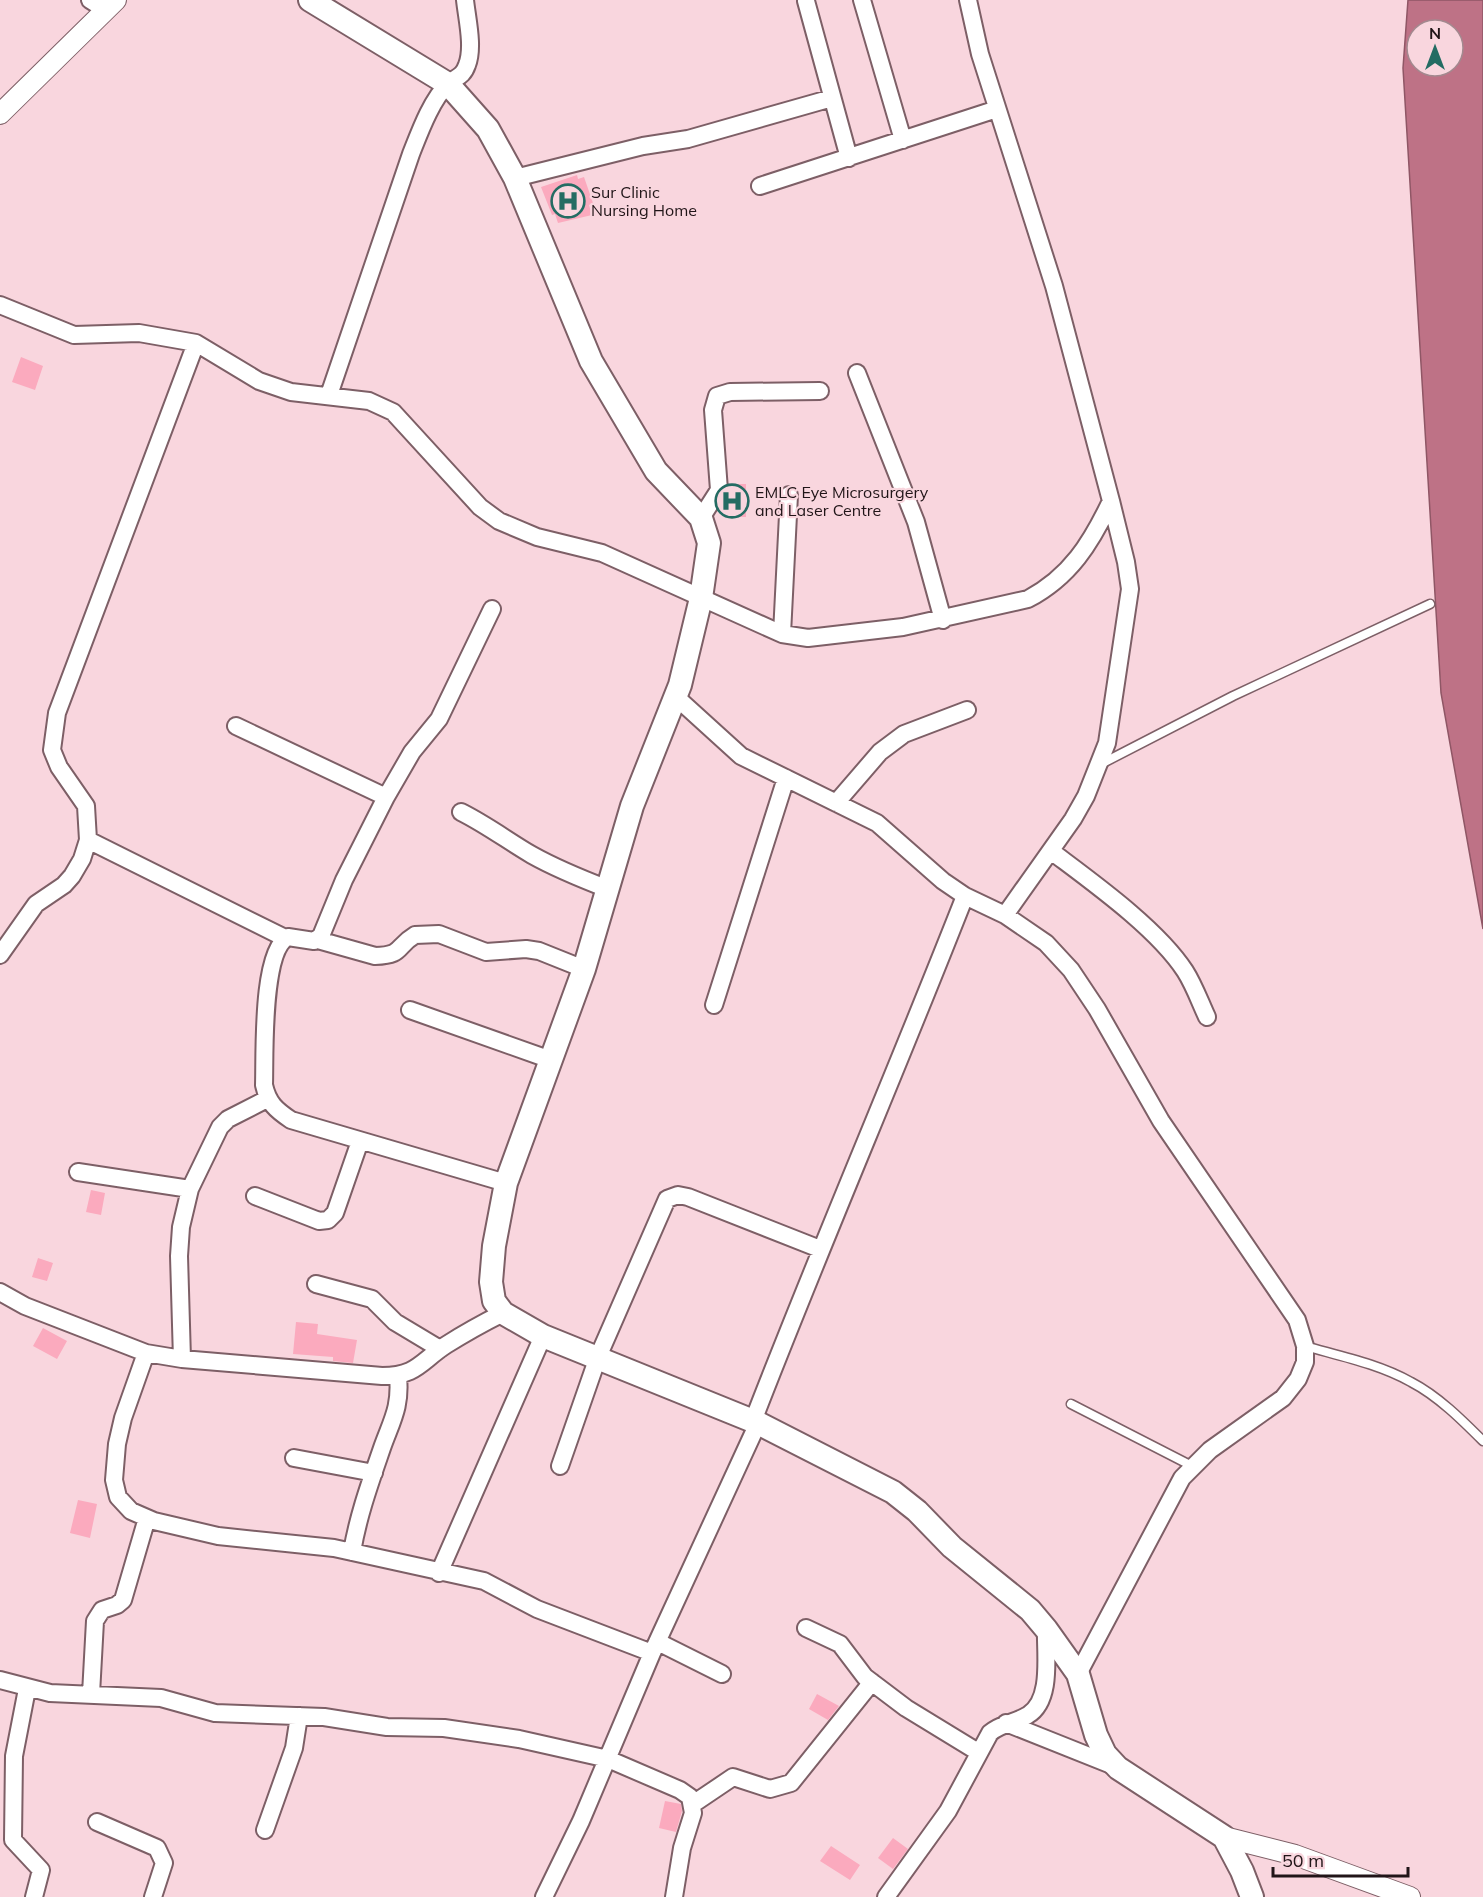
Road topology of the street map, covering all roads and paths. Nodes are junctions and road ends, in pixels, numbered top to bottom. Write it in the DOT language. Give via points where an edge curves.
graph roads {
  1 [pos="310,0"];
  2 [pos="465,0"];
  3 [pos="862,0"];
  4 [pos="968,0"];
  5 [pos="806,1"];
  6 [pos="104,3"];
  7 [pos="448,84"];
  8 [pos="832,98"];
  9 [pos="997,109"];
  10 [pos="0,113"];
  11 [pos="903,140"];
  12 [pos="849,158"];
  13 [pos="515,178"];
  14 [pos="760,186"];
  15 [pos="0,305"];
  16 [pos="196,343"];
  17 [pos="857,373"];
  18 [pos="820,391"];
  19 [pos="329,395"];
  20 [pos="789,495"];
  21 [pos="1111,501"];
  22 [pos="701,518"];
  23 [pos="701,598"];
  24 [pos="1430,604"];
  25 [pos="492,609"];
  26 [pos="943,620"];
  27 [pos="782,634"];
  28 [pos="676,697"];
  29 [pos="967,710"];
  30 [pos="236,726"];
  31 [pos="1101,764"];
  32 [pos="786,778"];
  33 [pos="386,797"];
  34 [pos="836,802"];
  35 [pos="462,812"];
  36 [pos="88,840"];
  37 [pos="1051,850"];
  38 [pos="608,889"];
  39 [pos="965,896"];
  40 [pos="1005,915"];
  41 [pos="285,938"];
  42 [pos="318,940"];
  43 [pos="0,955"];
  44 [pos="584,969"];
  45 [pos="714,1005"];
  46 [pos="410,1010"];
  47 [pos="1207,1017"];
  48 [pos="551,1060"];
  49 [pos="267,1099"];
  50 [pos="360,1141"];
  51 [pos="78,1172"];
  52 [pos="507,1183"];
  53 [pos="190,1189"];
  54 [pos="255,1196"];
  55 [pos="820,1249"];
  56 [pos="316,1284"];
  57 [pos="0,1292"];
  58 [pos="503,1313"];
  59 [pos="543,1336"];
  60 [pos="1305,1346"];
  61 [pos="440,1349"];
  62 [pos="146,1353"];
  63 [pos="598,1357"];
  64 [pos="182,1359"];
  65 [pos="398,1376"];
  66 [pos="1071,1404"];
  67 [pos="756,1422"];
  68 [pos="1483,1441"];
  69 [pos="294,1458"];
  70 [pos="560,1466"];
  71 [pos="1192,1466"];
  72 [pos="374,1473"];
  73 [pos="147,1518"];
  74 [pos="352,1552"];
  75 [pos="439,1572"];
  76 [pos="806,1628"];
  77 [pos="1046,1629"];
  78 [pos="655,1647"];
  79 [pos="722,1674"];
  80 [pos="1078,1674"];
  81 [pos="0,1680"];
  82 [pos="872,1682"];
  83 [pos="27,1689"];
  84 [pos="91,1694"];
  85 [pos="299,1716"];
  86 [pos="1006,1723"];
  87 [pos="978,1752"];
  88 [pos="608,1759"];
  89 [pos="1118,1768"];
  90 [pos="693,1804"];
  91 [pos="97,1822"];
  92 [pos="265,1830"];
  93 [pos="1224,1837"];
  94 [pos="34,1897"];
  95 [pos="153,1897"];
  96 [pos="544,1897"];
  97 [pos="674,1897"];
  98 [pos="886,1897"];
  99 [pos="1252,1897"];
  100 [pos="1410,1897"];
  1 -- 7 [label="main road"];
  2 -- 7 [label="street" via="468,64 461,77"];
  3 -- 11 [label="street"];
  4 -- 9 [label="street"];
  5 -- 8 [label="street"];
  6 -- 10 [label="street"];
  7 -- 13 [label="main road" via="488,129"];
  7 -- 19 [label="street" via="426,118 411,154"];
  8 -- 12 [label="street"];
  8 -- 13 [label="street" via="688,139 643,146"];
  9 -- 11 [label="street"];
  9 -- 21 [label="street" via="1054,286"];
  11 -- 12 [label="street"];
  12 -- 14 [label="street"];
  13 -- 22 [label="main road" via="591,361 656,471"];
  15 -- 16 [label="street" via="74,335 139,333"];
  16 -- 19 [label="street" via="259,381 291,392"];
  16 -- 36 [label="street" via="52,733 52,750 59,767 86,806"];
  17 -- 26 [label="street" via="916,522"];
  18 -- 22 [label="street" via="730,392 717,396 713,410 719,490"];
  19 -- 23 [label="street" via="369,401 393,412 480,507 499,521 537,537 602,553"];
  20 -- 27 [label="street"];
  21 -- 26 [label="street" via="1084,553 1046,590 1028,599"];
  21 -- 31 [label="street" via="1130,589"];
  22 -- 23 [label="main road" via="709,543"];
  23 -- 27 [label="street"];
  23 -- 28 [label="main road"];
  24 -- 31 [label="lane" via="1233,696"];
  25 -- 33 [label="street" via="439,719 412,752"];
  26 -- 27 [label="street" via="808,638"];
  28 -- 32 [label="street" via="741,756"];
  28 -- 38 [label="main road" via="636,796"];
  29 -- 34 [label="street" via="904,734 880,752"];
  30 -- 33 [label="street"];
  31 -- 37 [label="street" via="1078,812"];
  32 -- 34 [label="street"];
  32 -- 45 [label="street"];
  33 -- 42 [label="street"];
  34 -- 39 [label="street" via="877,823"];
  35 -- 38 [label="street" via="547,863"];
  36 -- 41 [label="street"];
  36 -- 43 [label="street" via="72,876 36,904"];
  37 -- 40 [label="street"];
  37 -- 47 [label="street" via="1106,892 1158,940 1185,971"];
  38 -- 44 [label="main road"];
  39 -- 40 [label="street"];
  39 -- 55 [label="street" via="892,1084"];
  40 -- 60 [label="street" via="1046,943 1071,970 1161,1121 1297,1320"];
  41 -- 42 [label="street"];
  41 -- 49 [label="street" via="275,955 268,992 264,1085"];
  42 -- 44 [label="street" via="385,956 395,954 415,935 439,934 486,952 539,951"];
  44 -- 48 [label="main road"];
  46 -- 48 [label="street"];
  48 -- 52 [label="main road"];
  49 -- 50 [label="street" via="291,1120"];
  49 -- 53 [label="street" via="220,1127"];
  50 -- 52 [label="street"];
  50 -- 54 [label="street" via="335,1213 328,1220 319,1221"];
  51 -- 53 [label="street"];
  52 -- 58 [label="main road" via="491,1282 494,1301"];
  53 -- 64 [label="street" via="179,1256"];
  55 -- 63 [label="street" via="688,1197 672,1196 663,1206"];
  55 -- 67 [label="street"];
  56 -- 61 [label="street" via="372,1299 395,1322"];
  57 -- 62 [label="street" via="25,1306"];
  58 -- 59 [label="main road"];
  58 -- 61 [label="street"];
  59 -- 63 [label="main road"];
  59 -- 75 [label="street"];
  60 -- 68 [label="lane" via="1412,1382"];
  60 -- 71 [label="street" via="1305,1362 1298,1379 1283,1398"];
  61 -- 65 [label="street" via="415,1370"];
  62 -- 64 [label="street"];
  62 -- 73 [label="street" via="123,1418 114,1480 118,1497 131,1511"];
  63 -- 67 [label="main road"];
  63 -- 70 [label="street"];
  64 -- 65 [label="street"];
  65 -- 72 [label="street" via="396,1414"];
  66 -- 71 [label="lane"];
  67 -- 77 [label="main road" via="893,1492 917,1510 952,1548 1030,1610"];
  67 -- 78 [label="street"];
  69 -- 72 [label="street"];
  71 -- 80 [label="street" via="1172,1495"];
  72 -- 74 [label="street" via="356,1525"];
  73 -- 74 [label="street" via="218,1536"];
  73 -- 84 [label="street" via="123,1600 102,1610 95,1621"];
  74 -- 75 [label="street"];
  75 -- 78 [label="street" via="484,1581 537,1609"];
  76 -- 82 [label="street" via="840,1644"];
  77 -- 80 [label="main road"];
  77 -- 86 [label="street" via="1044,1686 1039,1702 1030,1714"];
  78 -- 79 [label="street"];
  78 -- 88 [label="street"];
  80 -- 89 [label="main road" via="1095,1735"];
  81 -- 83 [label="street"];
  82 -- 87 [label="street"];
  82 -- 90 [label="street" via="791,1783 770,1789 733,1777"];
  83 -- 84 [label="street"];
  83 -- 94 [label="street" via="14,1756 13,1840 41,1870"];
  84 -- 85 [label="street" via="161,1698 215,1713"];
  85 -- 88 [label="street" via="387,1727 444,1728 519,1739"];
  85 -- 92 [label="street" via="294,1748"];
  86 -- 87 [label="street" via="990,1734"];
  86 -- 89 [label="street"];
  87 -- 98 [label="street" via="948,1811"];
  88 -- 90 [label="street" via="680,1790"];
  88 -- 96 [label="street"];
  89 -- 93 [label="main road"];
  90 -- 97 [label="street"];
  91 -- 95 [label="street" via="157,1848 164,1863"];
  93 -- 99 [label="main road"];
  93 -- 100 [label="street" via="1295,1855"];
}
